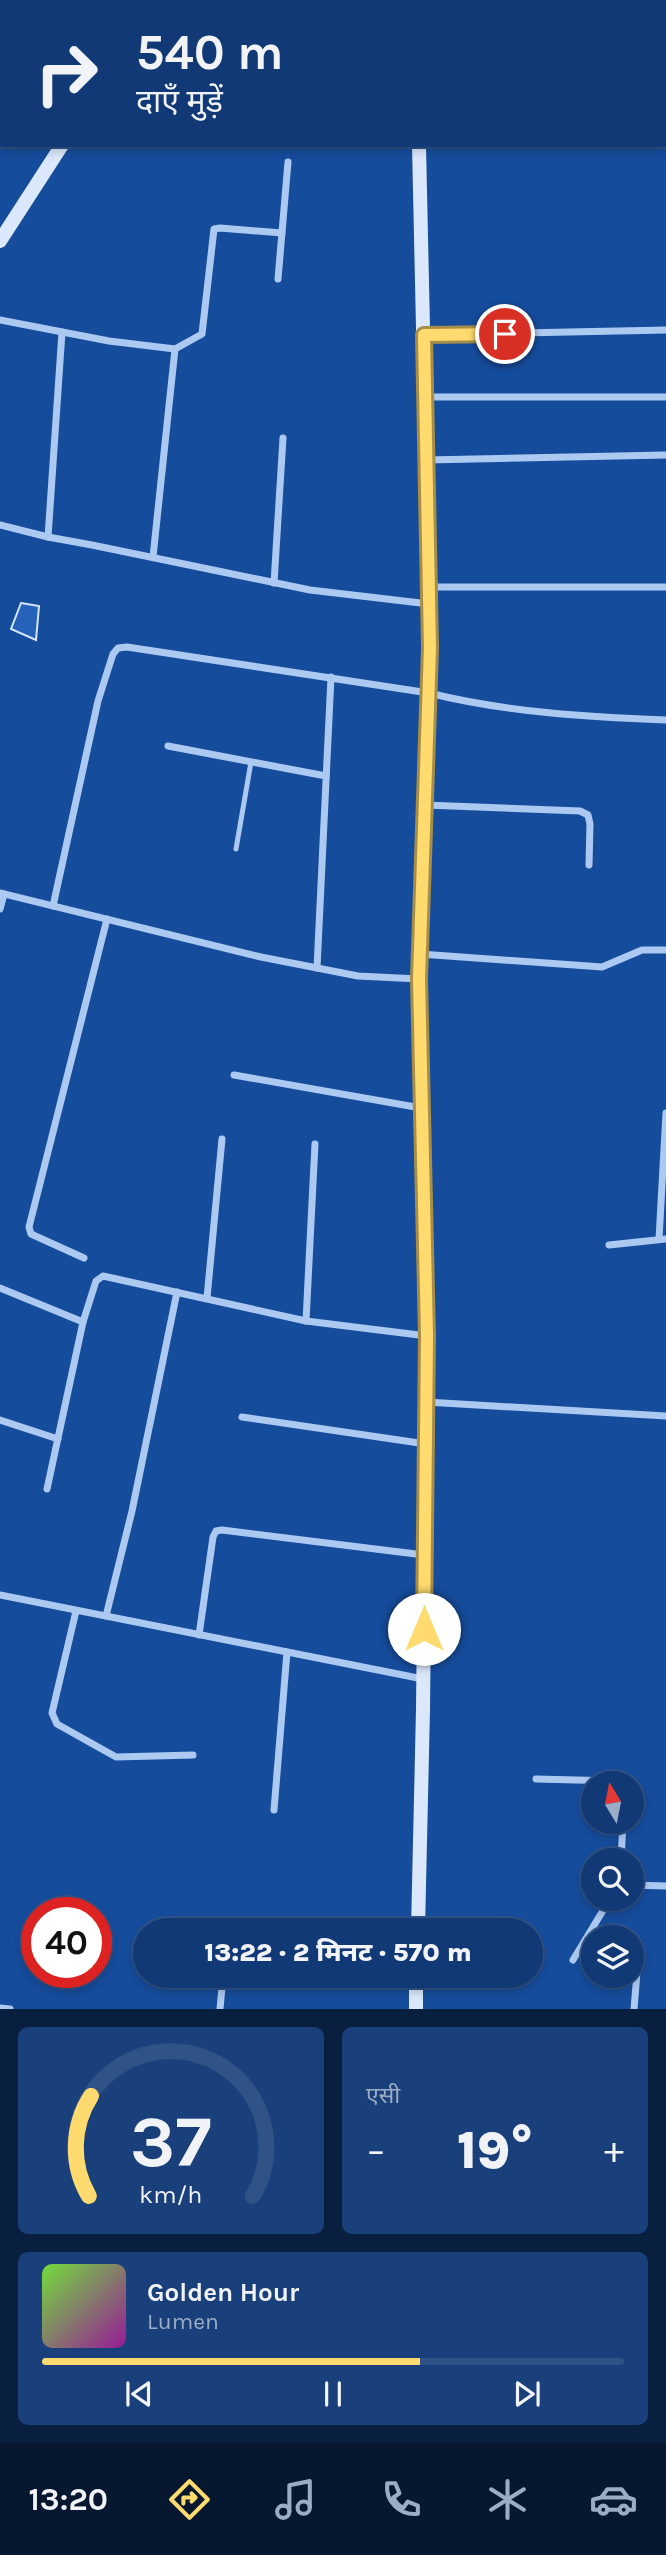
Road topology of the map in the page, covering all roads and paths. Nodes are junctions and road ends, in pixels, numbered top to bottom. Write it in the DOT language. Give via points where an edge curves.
graph roads {
  1 [pos="61,147"];
  2 [pos="419,147"];
  3 [pos="288,162"];
  4 [pos="282,233"];
  5 [pos="0,241"];
  6 [pos="278,279"];
  7 [pos="0,320"];
  8 [pos="666,330"];
  9 [pos="62,332"];
  10 [pos="424,335"];
  11 [pos="175,349"];
  12 [pos="425,397"];
  13 [pos="666,397"];
  14 [pos="283,438"];
  15 [pos="666,455"];
  16 [pos="426,460"];
  17 [pos="0,525"];
  18 [pos="48,537"];
  19 [pos="153,557"];
  20 [pos="274,583"];
  21 [pos="429,587"];
  22 [pos="666,587"];
  23 [pos="429,604"];
  24 [pos="331,677"];
  25 [pos="429,693"];
  26 [pos="666,720"];
  27 [pos="167,746"];
  28 [pos="251,762"];
  29 [pos="326,776"];
  30 [pos="425,805"];
  31 [pos="236,849"];
  32 [pos="589,864"];
  33 [pos="2,894"];
  34 [pos="53,906"];
  35 [pos="0,909"];
  36 [pos="107,919"];
  37 [pos="666,950"];
  38 [pos="420,954"];
  39 [pos="317,968"];
  40 [pos="419,979"];
  41 [pos="234,1075"];
  42 [pos="421,1108"];
  43 [pos="666,1113"];
  44 [pos="222,1139"];
  45 [pos="315,1144"];
  46 [pos="663,1239"];
  47 [pos="609,1245"];
  48 [pos="84,1258"];
  49 [pos="0,1288"];
  50 [pos="177,1292"];
  51 [pos="207,1298"];
  52 [pos="306,1321"];
  53 [pos="83,1322"];
  54 [pos="427,1336"];
  55 [pos="426,1402"];
  56 [pos="666,1416"];
  57 [pos="242,1417"];
  58 [pos="0,1420"];
  59 [pos="58,1439"];
  60 [pos="426,1444"];
  61 [pos="47,1489"];
  62 [pos="425,1555"];
  63 [pos="0,1595"];
  64 [pos="76,1611"];
  65 [pos="106,1616"];
  66 [pos="199,1635"];
  67 [pos="287,1652"];
  68 [pos="424,1679"];
  69 [pos="193,1755"];
  70 [pos="536,1779"];
  71 [pos="581,1780"];
  72 [pos="274,1810"];
  73 [pos="644,1885"];
  74 [pos="666,1886"];
  75 [pos="603,1911"];
  76 [pos="418,1918"];
  77 [pos="573,1960"];
  78 [pos="222,1988"];
  79 [pos="416,1988"];
  80 [pos="636,1988"];
  81 [pos="0,2008"];
  82 [pos="10,2009"];
  83 [pos="220,2009"];
  84 [pos="415,2009"];
  85 [pos="634,2009"];
  1 -- 5 [label="street"];
  2 -- 10 [label="street"];
  3 -- 4 [label="street"];
  4 -- 6 [label="street"];
  4 -- 11 [label="street" via="214,229 202,334"];
  7 -- 9 [label="street"];
  8 -- 10 [label="street"];
  9 -- 11 [label="street"];
  9 -- 18 [label="street"];
  10 -- 12 [label="street"];
  11 -- 19 [label="street"];
  12 -- 13 [label="street"];
  12 -- 16 [label="street"];
  14 -- 20 [label="street"];
  15 -- 16 [label="street"];
  16 -- 21 [label="street"];
  17 -- 18 [label="street"];
  18 -- 19 [label="street"];
  19 -- 20 [label="street"];
  20 -- 23 [label="street"];
  21 -- 22 [label="street"];
  21 -- 23 [label="street"];
  23 -- 25 [label="street"];
  24 -- 25 [label="street"];
  24 -- 29 [label="street"];
  24 -- 34 [label="street" via="118,648 98,701"];
  25 -- 26 [label="street" via="601,718"];
  25 -- 30 [label="street"];
  27 -- 28 [label="street"];
  28 -- 29 [label="street"];
  28 -- 31 [label="lane"];
  29 -- 39 [label="street"];
  30 -- 32 [label="street" via="580,811 590,824"];
  30 -- 38 [label="street"];
  33 -- 34 [label="street"];
  33 -- 35 [label="street"];
  34 -- 36 [label="street"];
  36 -- 39 [label="street"];
  36 -- 48 [label="street" via="29,1227 31,1234"];
  37 -- 38 [label="street" via="642,950 602,967"];
  38 -- 40 [label="street"];
  39 -- 40 [label="street" via="358,976"];
  40 -- 42 [label="street"];
  41 -- 42 [label="street"];
  42 -- 54 [label="street"];
  43 -- 46 [label="street"];
  44 -- 51 [label="street"];
  45 -- 52 [label="street"];
  46 -- 47 [label="street"];
  49 -- 53 [label="street"];
  50 -- 51 [label="street"];
  50 -- 53 [label="street" via="103,1276 96,1281"];
  50 -- 65 [label="street"];
  51 -- 52 [label="street"];
  52 -- 54 [label="street"];
  53 -- 59 [label="street"];
  54 -- 55 [label="street"];
  55 -- 56 [label="street"];
  55 -- 60 [label="street"];
  57 -- 60 [label="street"];
  58 -- 59 [label="street"];
  59 -- 61 [label="street"];
  60 -- 62 [label="street"];
  62 -- 66 [label="street" via="216,1531"];
  62 -- 68 [label="street"];
  63 -- 64 [label="street"];
  64 -- 65 [label="street"];
  64 -- 69 [label="street" via="53,1719 116,1757"];
  65 -- 66 [label="street"];
  66 -- 67 [label="street"];
  67 -- 68 [label="street"];
  67 -- 72 [label="street"];
  68 -- 76 [label="street"];
  70 -- 71 [label="street"];
  73 -- 74 [label="street"];
  75 -- 77 [label="street"];
  78 -- 83 [label="street"];
  79 -- 84 [label="street"];
  80 -- 85 [label="street"];
  81 -- 82 [label="street"];
}
